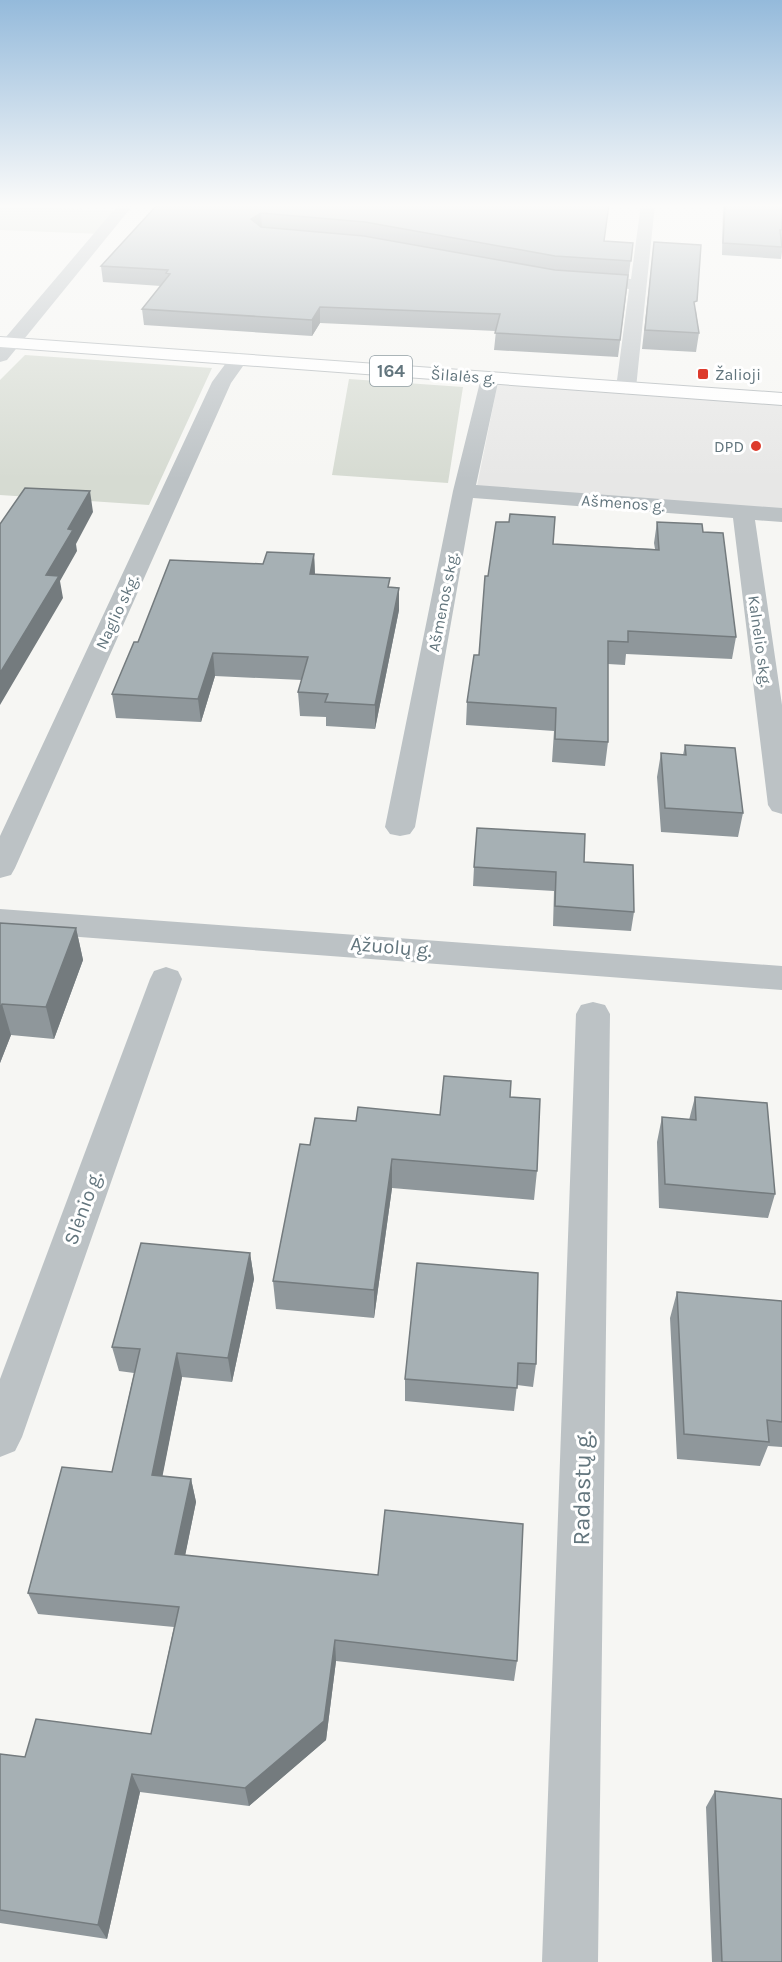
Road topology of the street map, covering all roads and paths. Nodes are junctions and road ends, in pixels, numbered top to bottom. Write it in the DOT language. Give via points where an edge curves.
graph roads {
  1 [pos="49,296"];
  2 [pos="636,296"];
  3 [pos="4,347"];
  4 [pos="239,359"];
  5 [pos="490,378"];
  6 [pos="626,388"];
  7 [pos="782,399"];
  8 [pos="464,491"];
  9 [pos="743,512"];
  10 [pos="782,515"];
  11 [pos="782,805"];
  12 [pos="400,827"];
  13 [pos="0,868"];
  14 [pos="0,920"];
  15 [pos="782,978"];
  16 [pos="166,979"];
  17 [pos="593,1014"];
  18 [pos="0,1437"];
  19 [pos="570,1962"];
  1 -- 3 [label="street"];
  2 -- 6 [label="street"];
  3 -- 4 [label="main road, Šilalės g. / 164"];
  4 -- 5 [label="main road, Šilalės g. / 164"];
  4 -- 13 [label="street, Naglio skg." via="222,382"];
  5 -- 6 [label="main road, Šilalės g. / 164"];
  5 -- 8 [label="street, Ašmenos skg."];
  6 -- 7 [label="main road, Šilalės g. / 164"];
  8 -- 9 [label="street, Ašmenos g."];
  8 -- 12 [label="street, Ašmenos skg."];
  9 -- 10 [label="street, Ašmenos g."];
  9 -- 11 [label="street, Kalnelio skg."];
  14 -- 15 [label="street, Ąžuolų g."];
  16 -- 18 [label="street, Slėnio g."];
  17 -- 19 [label="street, Radastų g."];
}
